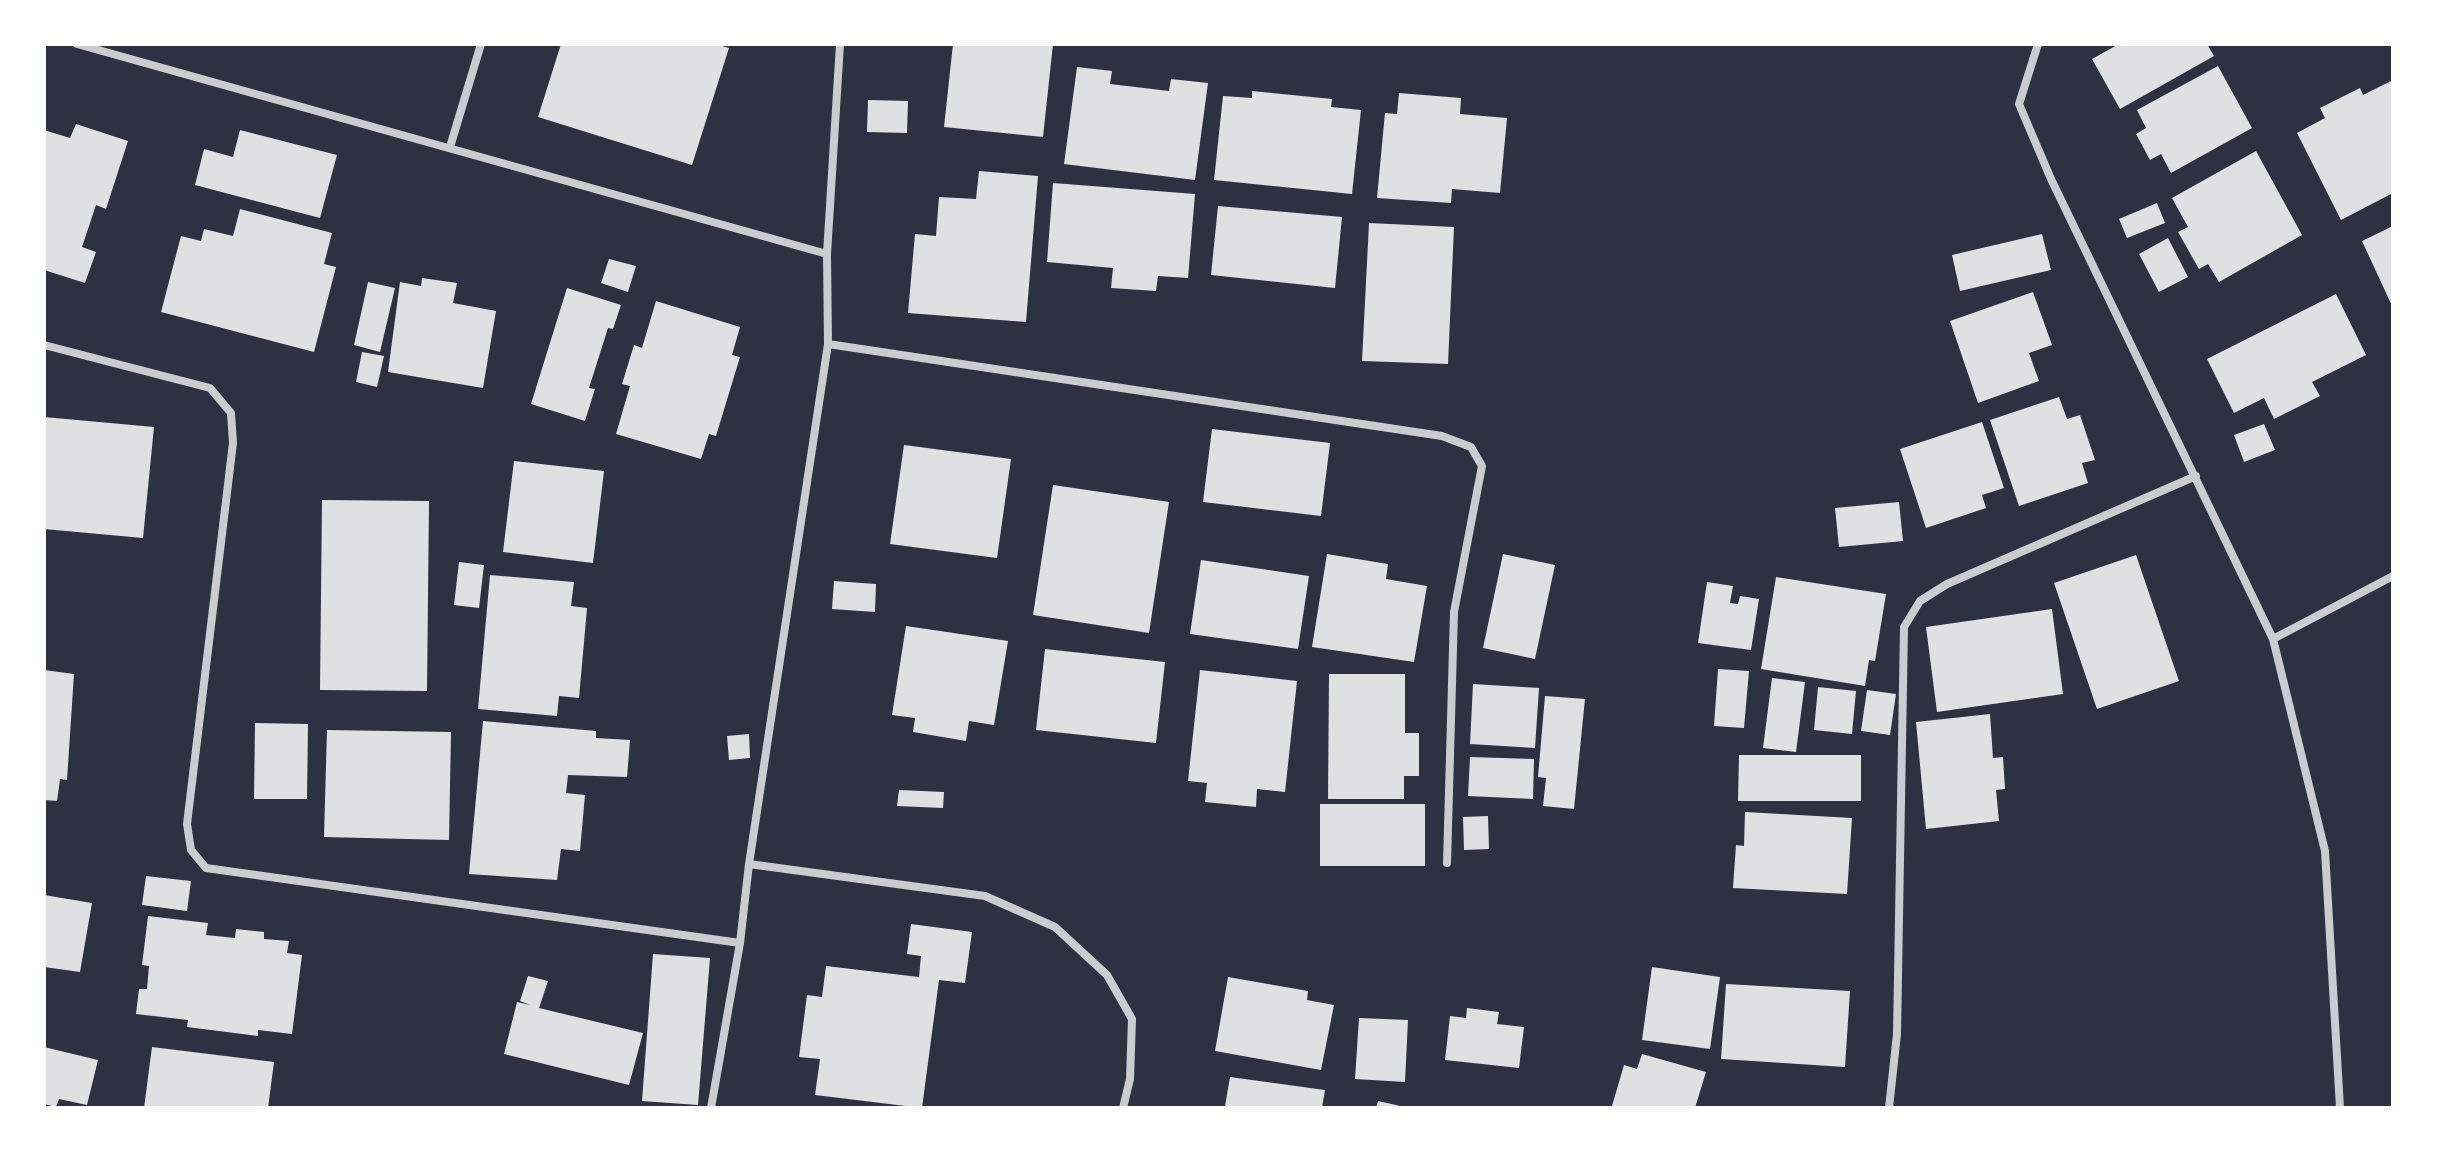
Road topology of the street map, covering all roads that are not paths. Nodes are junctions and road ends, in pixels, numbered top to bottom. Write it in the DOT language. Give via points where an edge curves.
graph roads {
  1 [pos="77,44"];
  2 [pos="481,44"];
  3 [pos="840,44"];
  4 [pos="2038,44"];
  5 [pos="450,147"];
  6 [pos="827,254"];
  7 [pos="828,344"];
  8 [pos="44,345"];
  9 [pos="2196,476"];
  10 [pos="2393,576"];
  11 [pos="2273,639"];
  12 [pos="1447,863"];
  13 [pos="749,864"];
  14 [pos="740,943"];
  15 [pos="711,1108"];
  16 [pos="1123,1108"];
  17 [pos="1889,1108"];
  18 [pos="2340,1108"];
  1 -- 5 [label="street"];
  2 -- 5 [label="street"];
  3 -- 6 [label="street"];
  4 -- 9 [label="street" via="2019,104"];
  5 -- 6 [label="street"];
  6 -- 7 [label="street"];
  7 -- 12 [label="street" via="1442,436 1471,447 1482,466 1454,612"];
  7 -- 13 [label="street"];
  8 -- 14 [label="street" via="210,388 231,413 233,443 187,824 191,850 206,868"];
  9 -- 11 [label="street"];
  9 -- 17 [label="street" via="1947,584 1920,601 1904,627 1897,1034"];
  10 -- 11 [label="street"];
  11 -- 18 [label="street" via="2325,851"];
  13 -- 14 [label="street"];
  13 -- 16 [label="street" via="985,896 1055,927 1107,975 1132,1019 1130,1079"];
  14 -- 15 [label="street"];
}
